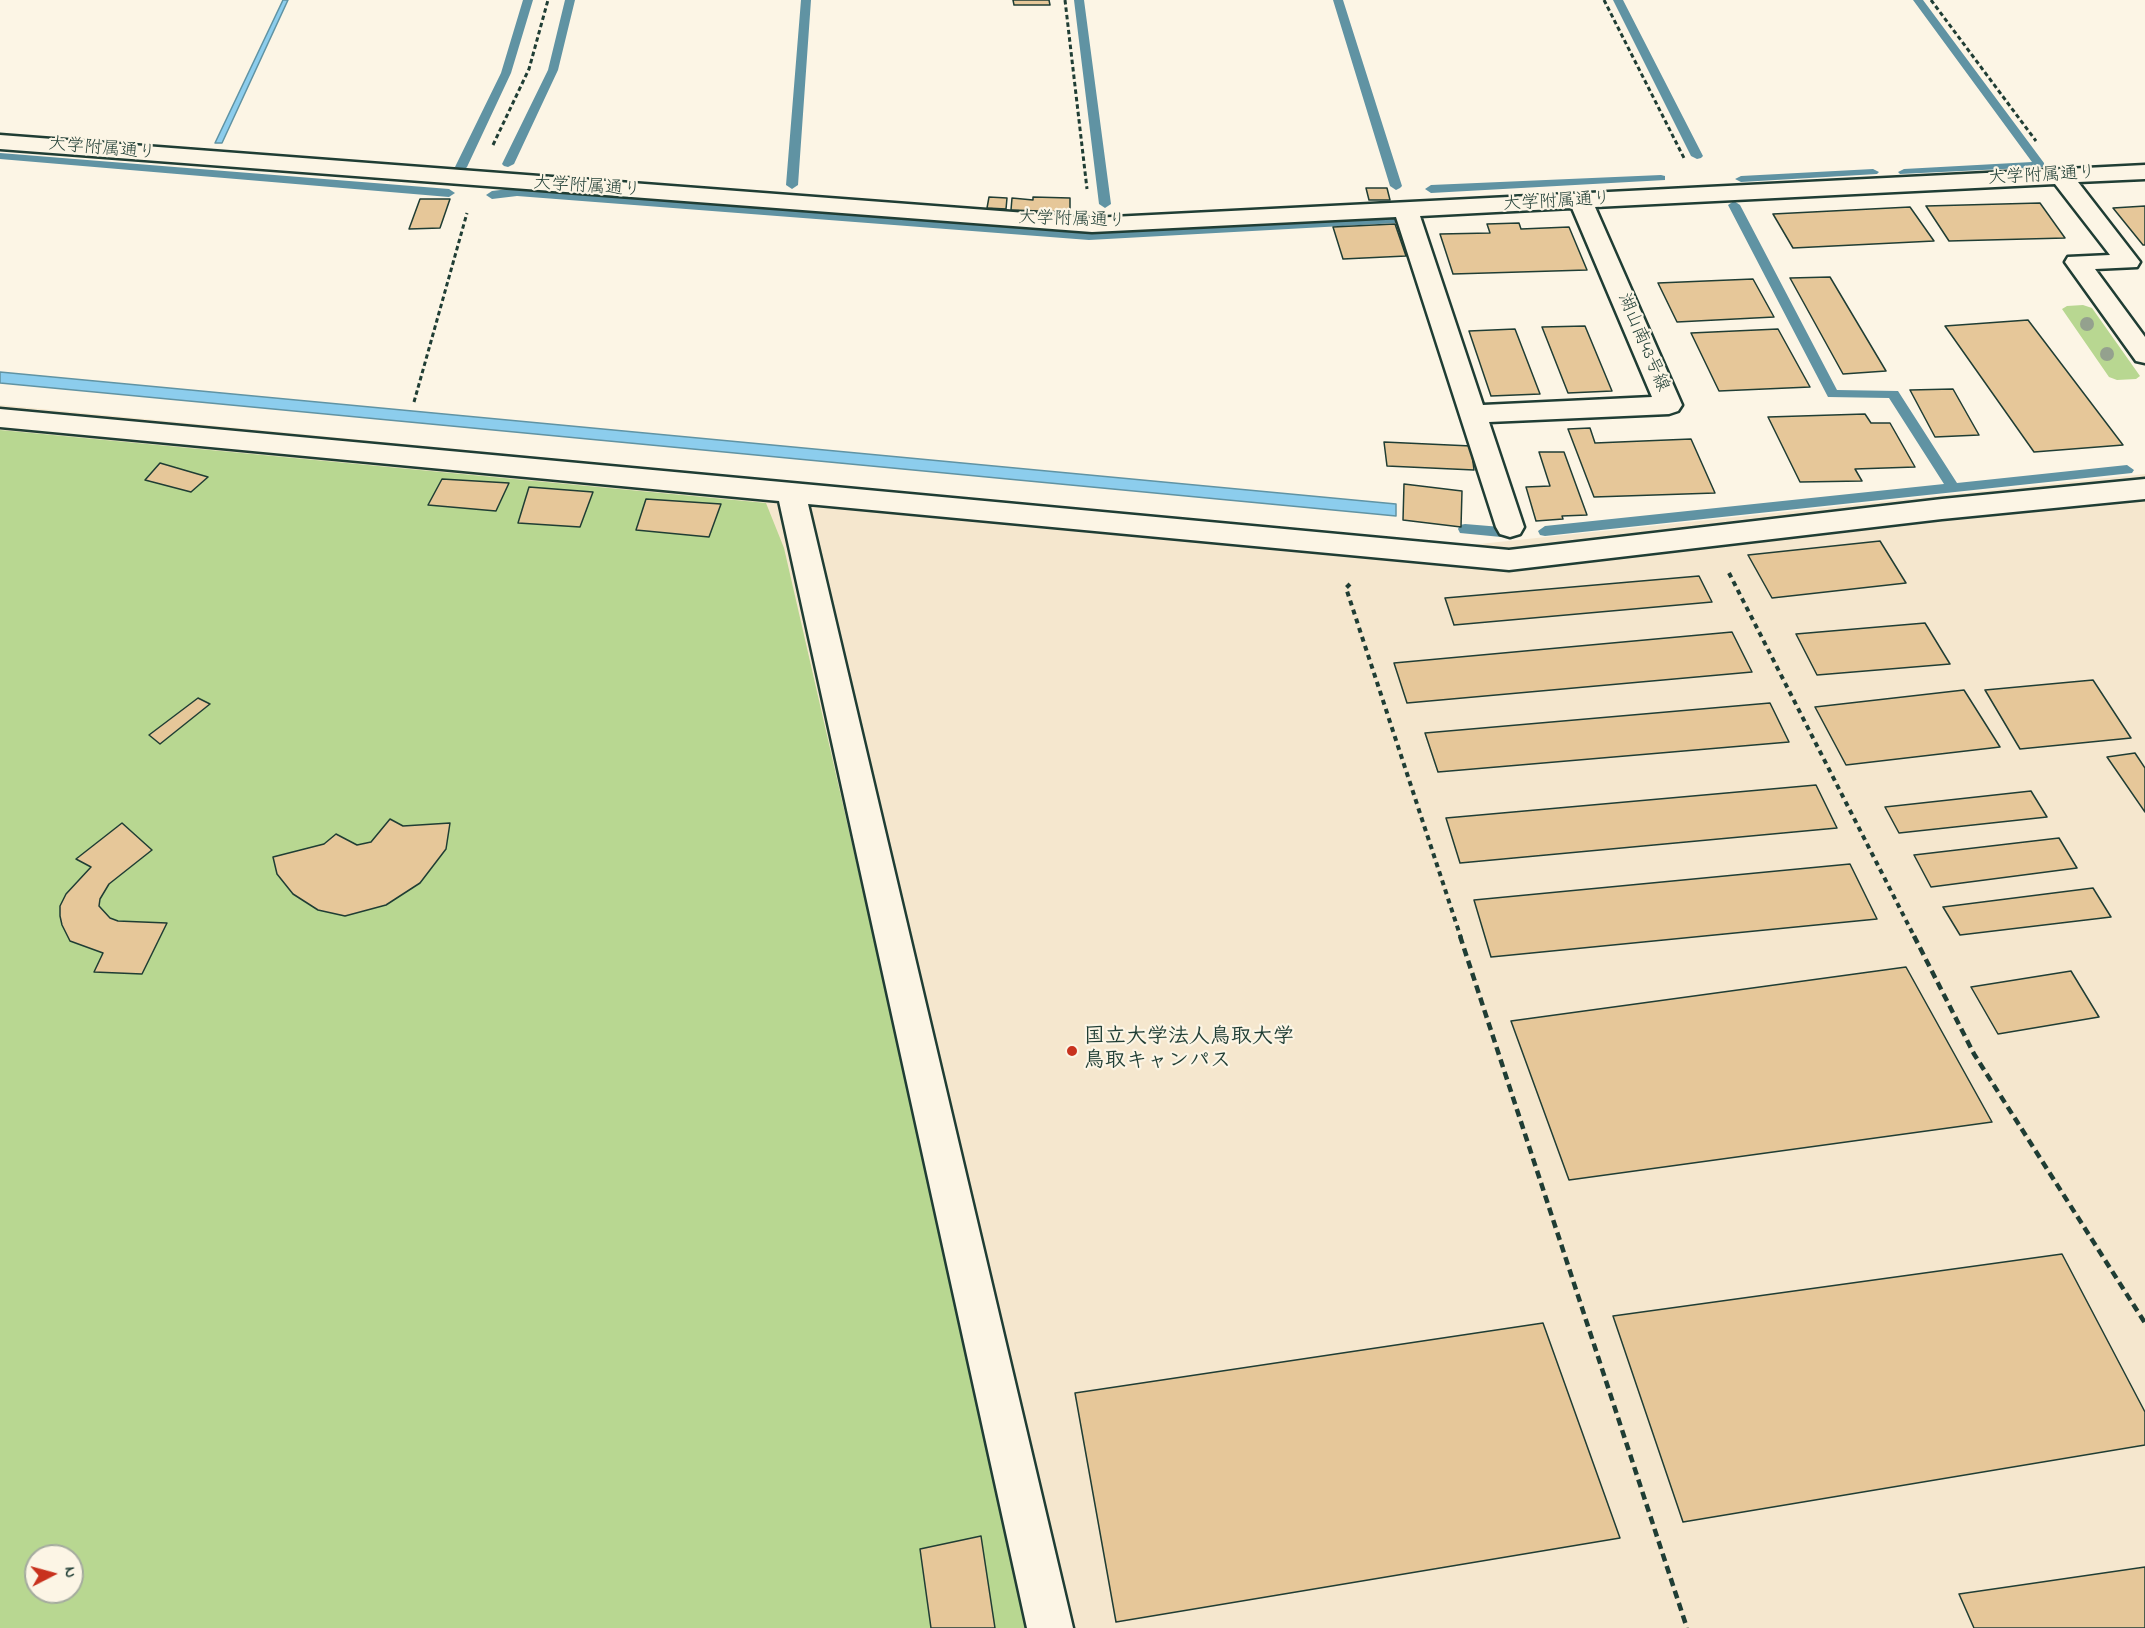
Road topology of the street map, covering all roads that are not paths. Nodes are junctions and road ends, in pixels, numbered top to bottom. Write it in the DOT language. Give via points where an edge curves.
graph roads {
  1 [pos="0,142"];
  2 [pos="2145,172"];
  3 [pos="2061,176"];
  4 [pos="1581,201"];
  5 [pos="1406,210"];
  6 [pos="2137,262"];
  7 [pos="2145,355"];
  8 [pos="1474,414"];
  9 [pos="0,418"];
  10 [pos="2145,489"];
  11 [pos="791,492"];
  12 [pos="1510,526"];
  13 [pos="1050,1628"];
  1 -- 5 [label="street, 大学附属通り" via="1092,225"];
  2 -- 3 [label="street, 大学附属通り"];
  3 -- 4 [label="street, 大学附属通り"];
  3 -- 6 [label="street"];
  4 -- 5 [label="street, 大学附属通り"];
  4 -- 8 [label="street, 湖山南43号線" via="1669,405"];
  5 -- 8 [label="street"];
  6 -- 7 [label="street" via="2078,262"];
  8 -- 12 [label="street"];
  9 -- 11 [label="street"];
  10 -- 11 [label="street" via="1509,560"];
  11 -- 13 [label="street"];
}
